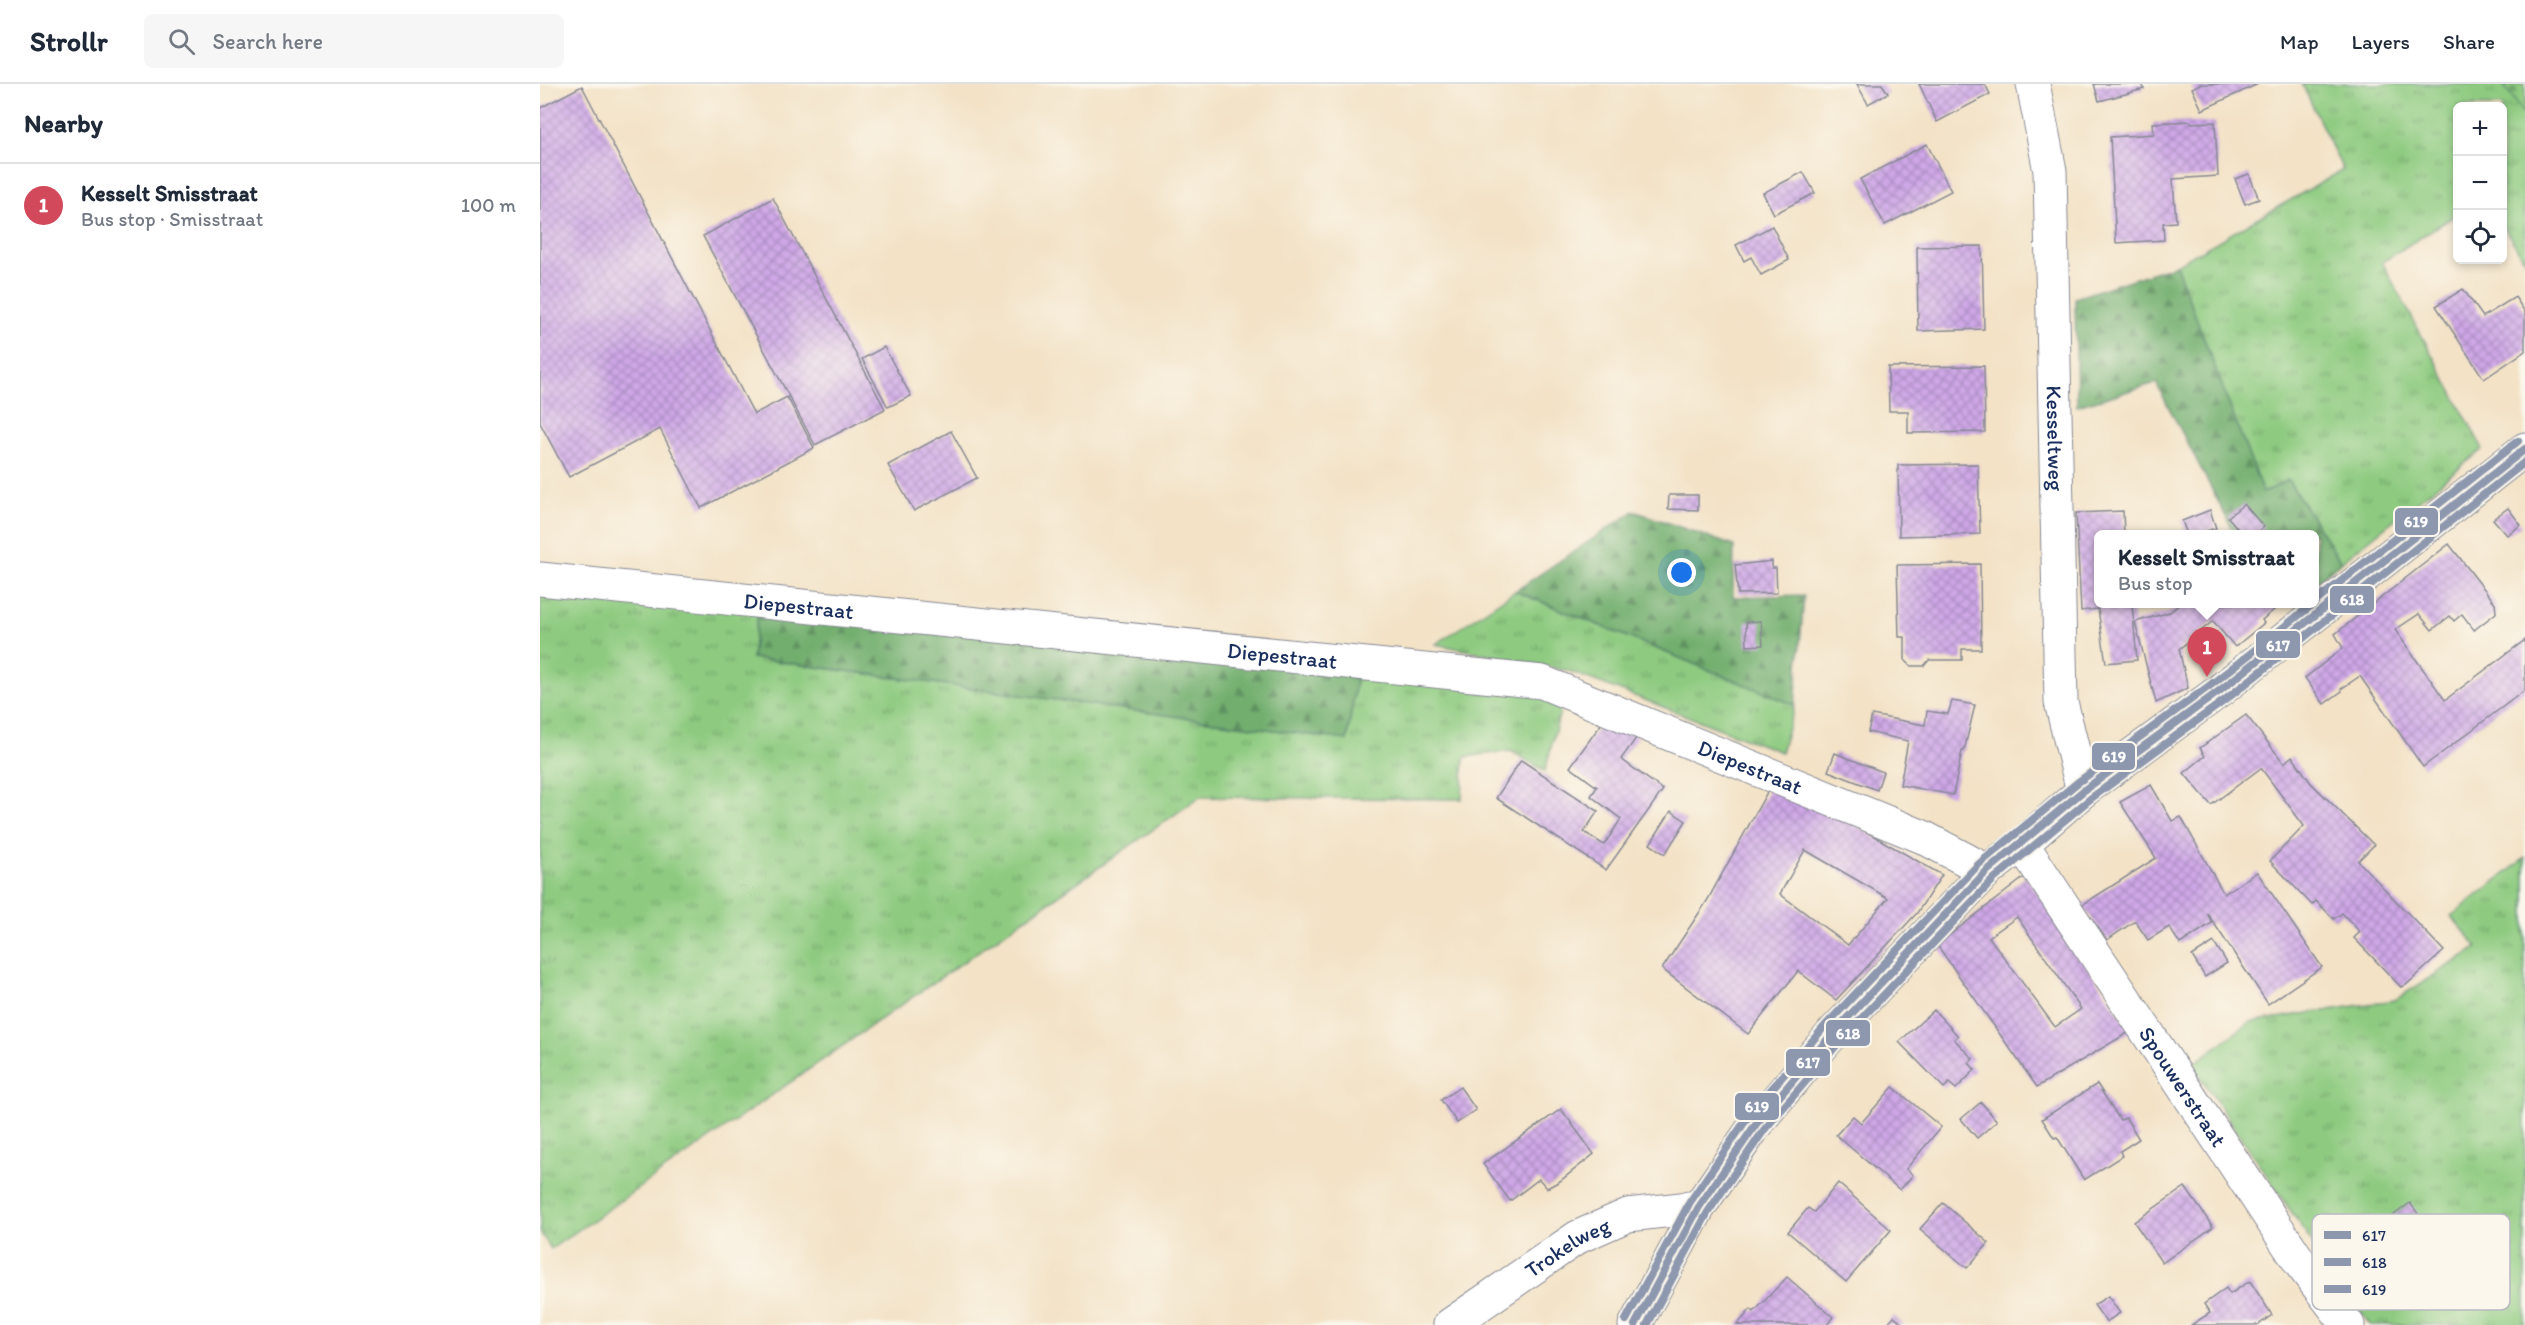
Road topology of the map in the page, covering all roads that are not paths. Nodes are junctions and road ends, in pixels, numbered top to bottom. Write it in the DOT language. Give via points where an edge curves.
graph roads {
  1 [pos="2033,84"];
  2 [pos="2525,448"];
  3 [pos="540,579"];
  4 [pos="2083,791"];
  5 [pos="2022,844"];
  6 [pos="1987,871"];
  7 [pos="1699,1207"];
  8 [pos="2312,1278"];
  9 [pos="2336,1310"];
  10 [pos="1450,1325"];
  11 [pos="1635,1325"];
  12 [pos="2348,1325"];
  1 -- 4 [label="street, Kesseltweg" via="2050,171 2061,702"];
  2 -- 4 [label="street" via="2217,692"];
  3 -- 6 [label="street, Diepestraat" via="1542,682 1923,837"];
  4 -- 5 [label="street"];
  5 -- 6 [label="street"];
  5 -- 8 [label="street, Spouwerstraat"];
  6 -- 7 [label="street" via="1833,1033 1756,1124"];
  7 -- 10 [label="street, Trokelweg" via="1628,1215 1578,1237"];
  7 -- 11 [label="street"];
  9 -- 12 [label="street, Spouwerstraat"];
}
